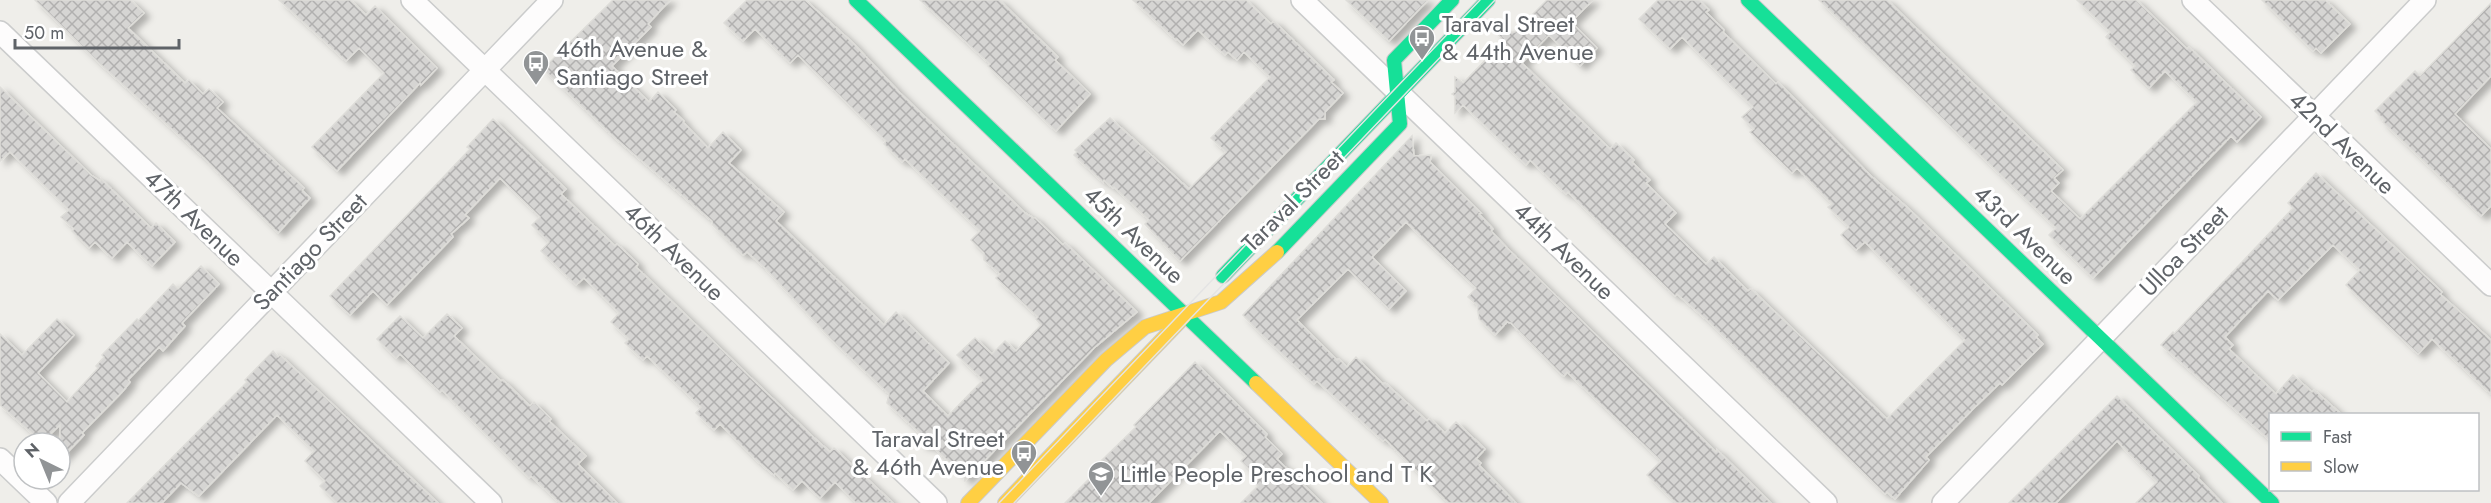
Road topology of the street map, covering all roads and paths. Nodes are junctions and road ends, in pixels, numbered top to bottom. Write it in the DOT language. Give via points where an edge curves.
graph roads {
  1 [pos="412,0"];
  2 [pos="552,0"];
  3 [pos="856,0"];
  4 [pos="1302,0"];
  5 [pos="1452,0"];
  6 [pos="1488,0"];
  7 [pos="1748,0"];
  8 [pos="2193,0"];
  9 [pos="2425,0"];
  10 [pos="0,32"];
  11 [pos="485,70"];
  12 [pos="1399,93"];
  13 [pos="2314,116"];
  14 [pos="2491,285"];
  15 [pos="271,292"];
  16 [pos="1185,315"];
  17 [pos="2100,338"];
  18 [pos="0,459"];
  19 [pos="46,503"];
  20 [pos="69,503"];
  21 [pos="491,503"];
  22 [pos="936,503"];
  23 [pos="968,503"];
  24 [pos="1005,503"];
  25 [pos="1381,503"];
  26 [pos="1826,503"];
  27 [pos="1943,503"];
  28 [pos="2272,503"];
  1 -- 11 [label="street, 46th Avenue"];
  2 -- 11 [label="street, Santiago Street"];
  3 -- 16 [label="street, 45th Avenue"];
  4 -- 12 [label="street, 44th Avenue"];
  5 -- 12 [label="street, Taraval Street" via="1394,60"];
  6 -- 12 [label="street, Taraval Street"];
  7 -- 17 [label="street, 43rd Avenue"];
  8 -- 13 [label="street, 42nd Avenue"];
  9 -- 13 [label="street, Ulloa Street"];
  10 -- 15 [label="street, 47th Avenue"];
  11 -- 15 [label="street, Santiago Street"];
  11 -- 22 [label="street, 46th Avenue"];
  12 -- 16 [label="street, Taraval Street"];
  12 -- 16 [label="street, Taraval Street" via="1401,124 1294,235 1221,302"];
  12 -- 26 [label="street, 44th Avenue"];
  13 -- 14 [label="street, 42nd Avenue"];
  13 -- 17 [label="street, Ulloa Street"];
  15 -- 20 [label="street, Santiago Street"];
  15 -- 21 [label="street, 47th Avenue"];
  16 -- 23 [label="street, Taraval Street" via="1145,327 1106,360"];
  16 -- 24 [label="street, Taraval Street"];
  16 -- 25 [label="street, 45th Avenue"];
  17 -- 27 [label="street, Ulloa Street"];
  17 -- 28 [label="street, 43rd Avenue"];
  18 -- 19 [label="street"];
}
